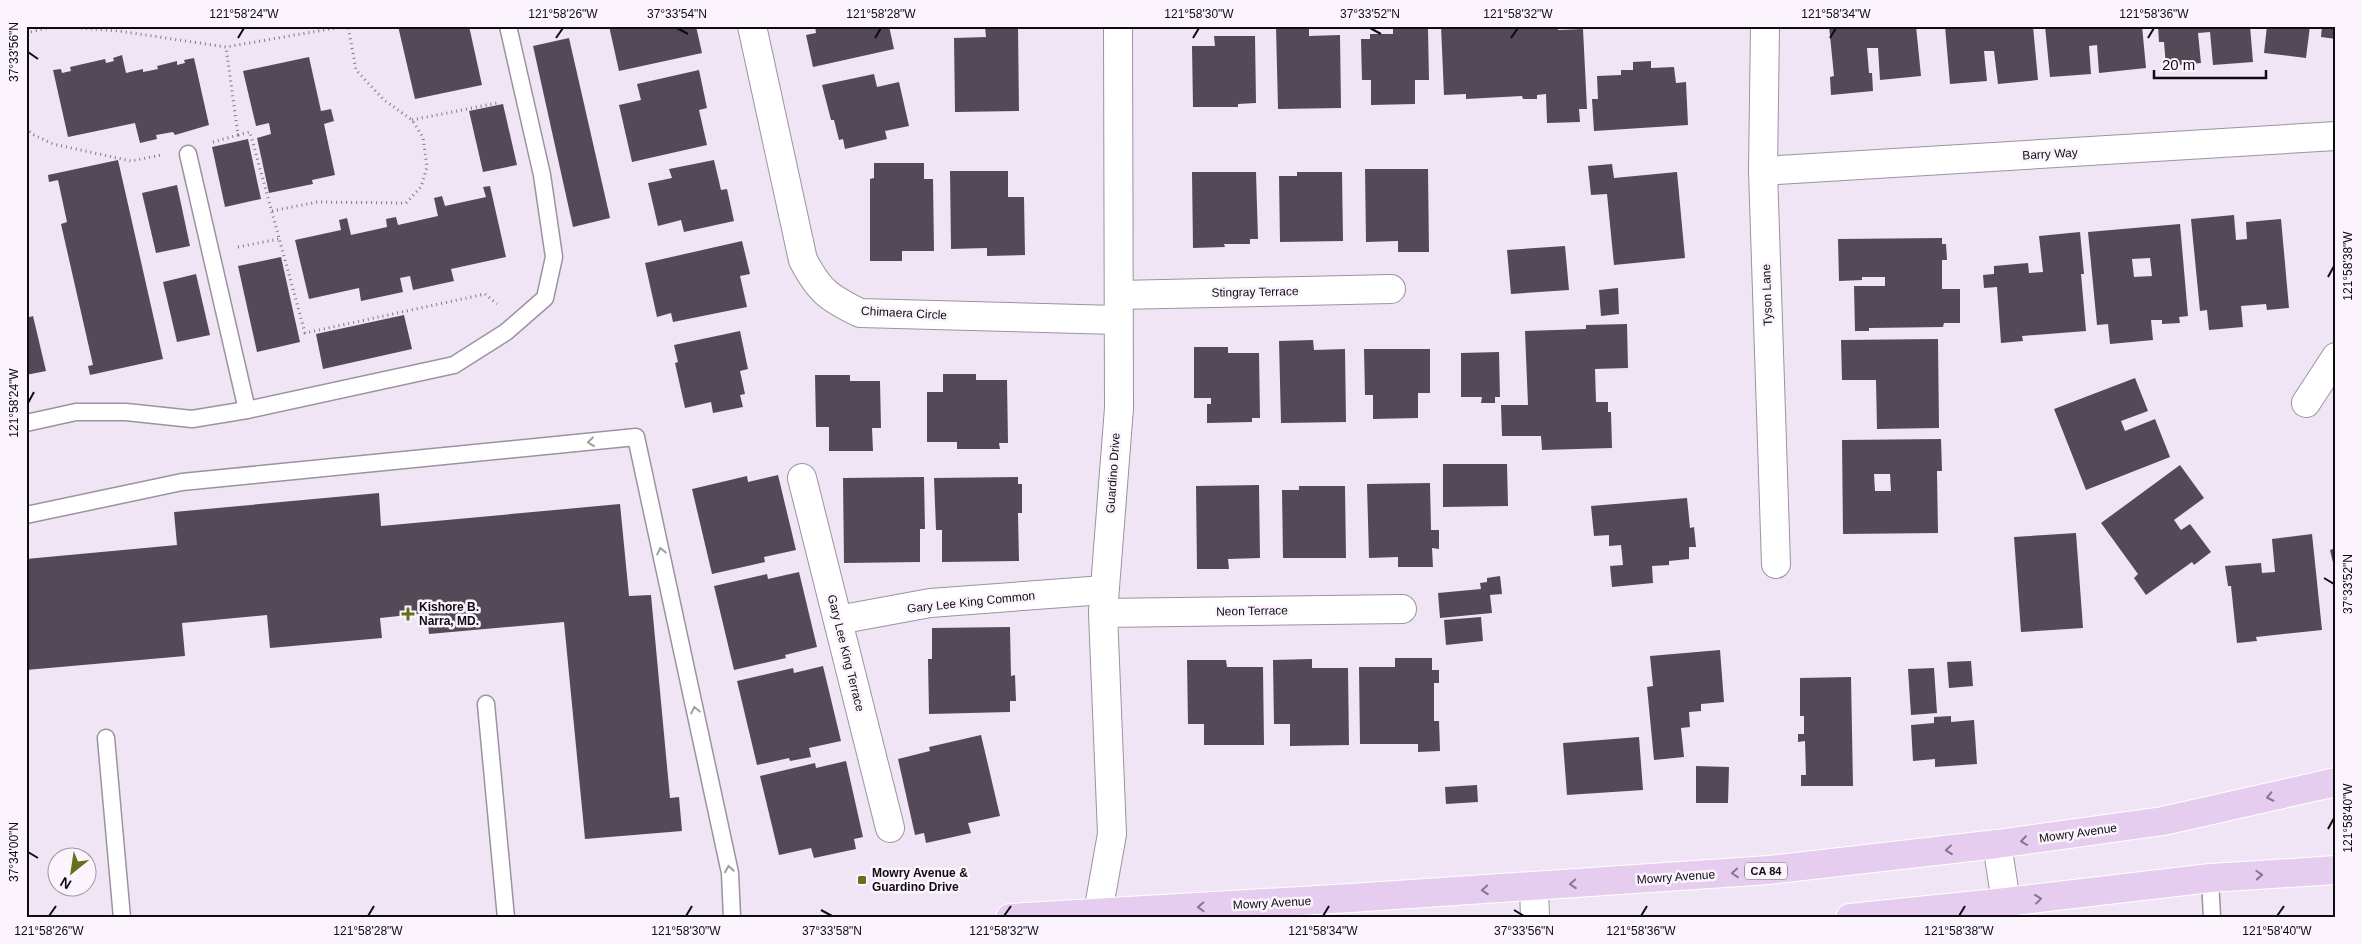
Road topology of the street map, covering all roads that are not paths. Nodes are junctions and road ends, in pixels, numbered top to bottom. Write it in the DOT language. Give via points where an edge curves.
graph roads {
  1 [pos="508,26"];
  2 [pos="752,26"];
  3 [pos="1118,26"];
  4 [pos="1765,26"];
  5 [pos="2336,136"];
  6 [pos="188,154"];
  7 [pos="1763,171"];
  8 [pos="1391,289"];
  9 [pos="1118,308"];
  10 [pos="2336,357"];
  11 [pos="2306,403"];
  12 [pos="247,410"];
  13 [pos="26,423"];
  14 [pos="802,478"];
  15 [pos="26,515"];
  16 [pos="1776,564"];
  17 [pos="1104,602"];
  18 [pos="1402,608"];
  19 [pos="838,620"];
  20 [pos="486,704"];
  21 [pos="106,738"];
  22 [pos="2336,782"];
  23 [pos="890,828"];
  24 [pos="1997,844"];
  25 [pos="2336,870"];
  26 [pos="2210,878"];
  27 [pos="1534,886"];
  28 [pos="2006,910"];
  29 [pos="1098,914"];
  30 [pos="122,918"];
  31 [pos="506,918"];
  32 [pos="732,918"];
  33 [pos="1010,918"];
  34 [pos="1536,918"];
  35 [pos="1850,918"];
  36 [pos="2212,918"];
  1 -- 12 [label="lane" via="542,175 554,257 546,298 506,332 454,365"];
  2 -- 9 [label="street, Chimaera Circle" via="803,260 814,282 834,301 860,313"];
  3 -- 9 [label="street, Guardino Drive"];
  4 -- 7 [label="street, Tyson Lane"];
  5 -- 7 [label="street, Barry Way"];
  6 -- 12 [label="lane"];
  7 -- 16 [label="street, Tyson Lane"];
  8 -- 9 [label="street, Stingray Terrace"];
  9 -- 17 [label="street, Guardino Drive" via="1118,408"];
  10 -- 11 [label="street"];
  12 -- 13 [label="lane" via="192,419 126,412 76,412"];
  14 -- 19 [label="street, Gary Lee King Terrace"];
  32 -- 15 [label="lane, one-way" via="730,873 636,437 182,482"];
  17 -- 18 [label="street, Neon Terrace"];
  17 -- 19 [label="street, Gary Lee King Common" via="930,603"];
  17 -- 29 [label="street, Guardino Drive" via="1112,834"];
  19 -- 23 [label="street, Gary Lee King Terrace"];
  20 -- 31 [label="lane"];
  21 -- 30 [label="lane"];
  22 -- 24 [label="main road, Mowry Avenue / CA 84, one-way" via="2163,821"];
  24 -- 27 [label="main road, Mowry Avenue / CA 84, one-way" via="1769,870"];
  24 -- 28 [label="street"];
  26 -- 25 [label="main road, one-way"];
  28 -- 26 [label="main road, one-way"];
  26 -- 36 [label="lane"];
  27 -- 29 [label="main road, Mowry Avenue / CA 84, one-way"];
  27 -- 34 [label="street"];
  28 -- 35 [label="main road"];
  29 -- 33 [label="main road, Mowry Avenue / CA 84"];
}
